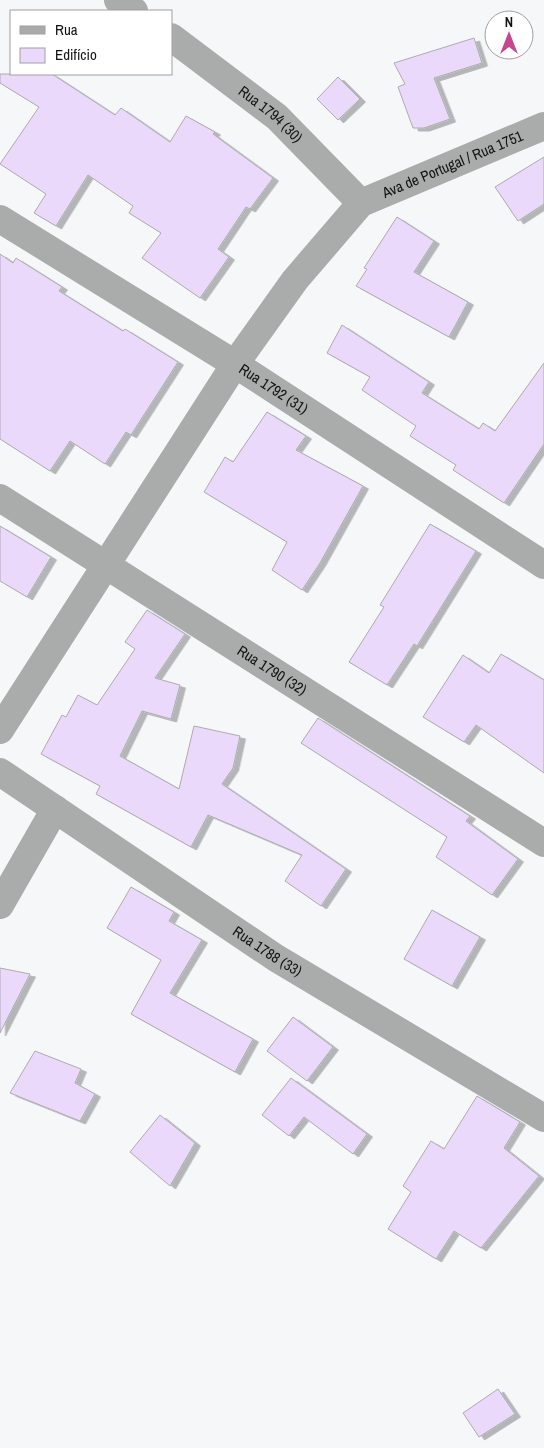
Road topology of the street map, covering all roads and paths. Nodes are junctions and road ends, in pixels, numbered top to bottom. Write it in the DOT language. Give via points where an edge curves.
graph roads {
  1 [pos="118,0"];
  2 [pos="133,10"];
  3 [pos="172,38"];
  4 [pos="544,126"];
  5 [pos="360,203"];
  6 [pos="0,219"];
  7 [pos="235,364"];
  8 [pos="0,498"];
  9 [pos="104,565"];
  10 [pos="544,565"];
  11 [pos="0,730"];
  12 [pos="0,772"];
  13 [pos="55,809"];
  14 [pos="544,843"];
  15 [pos="0,905"];
  16 [pos="544,1118"];
  1 -- 2 [label="street"];
  3 -- 5 [label="street, Rua 1794 (30)" via="277,117"];
  4 -- 5 [label="street, Ava de Portugal / Rua 1751"];
  5 -- 7 [label="street" via="295,280"];
  6 -- 7 [label="street, Rua 1792 (31)"];
  7 -- 9 [label="street"];
  7 -- 10 [label="street, Rua 1792 (31)"];
  8 -- 9 [label="street, Rua 1790 (32)"];
  9 -- 11 [label="street"];
  9 -- 14 [label="street, Rua 1790 (32)"];
  12 -- 13 [label="street, Rua 1788 (33)"];
  13 -- 15 [label="street"];
  13 -- 16 [label="street, Rua 1788 (33)" via="276,958"];
}
